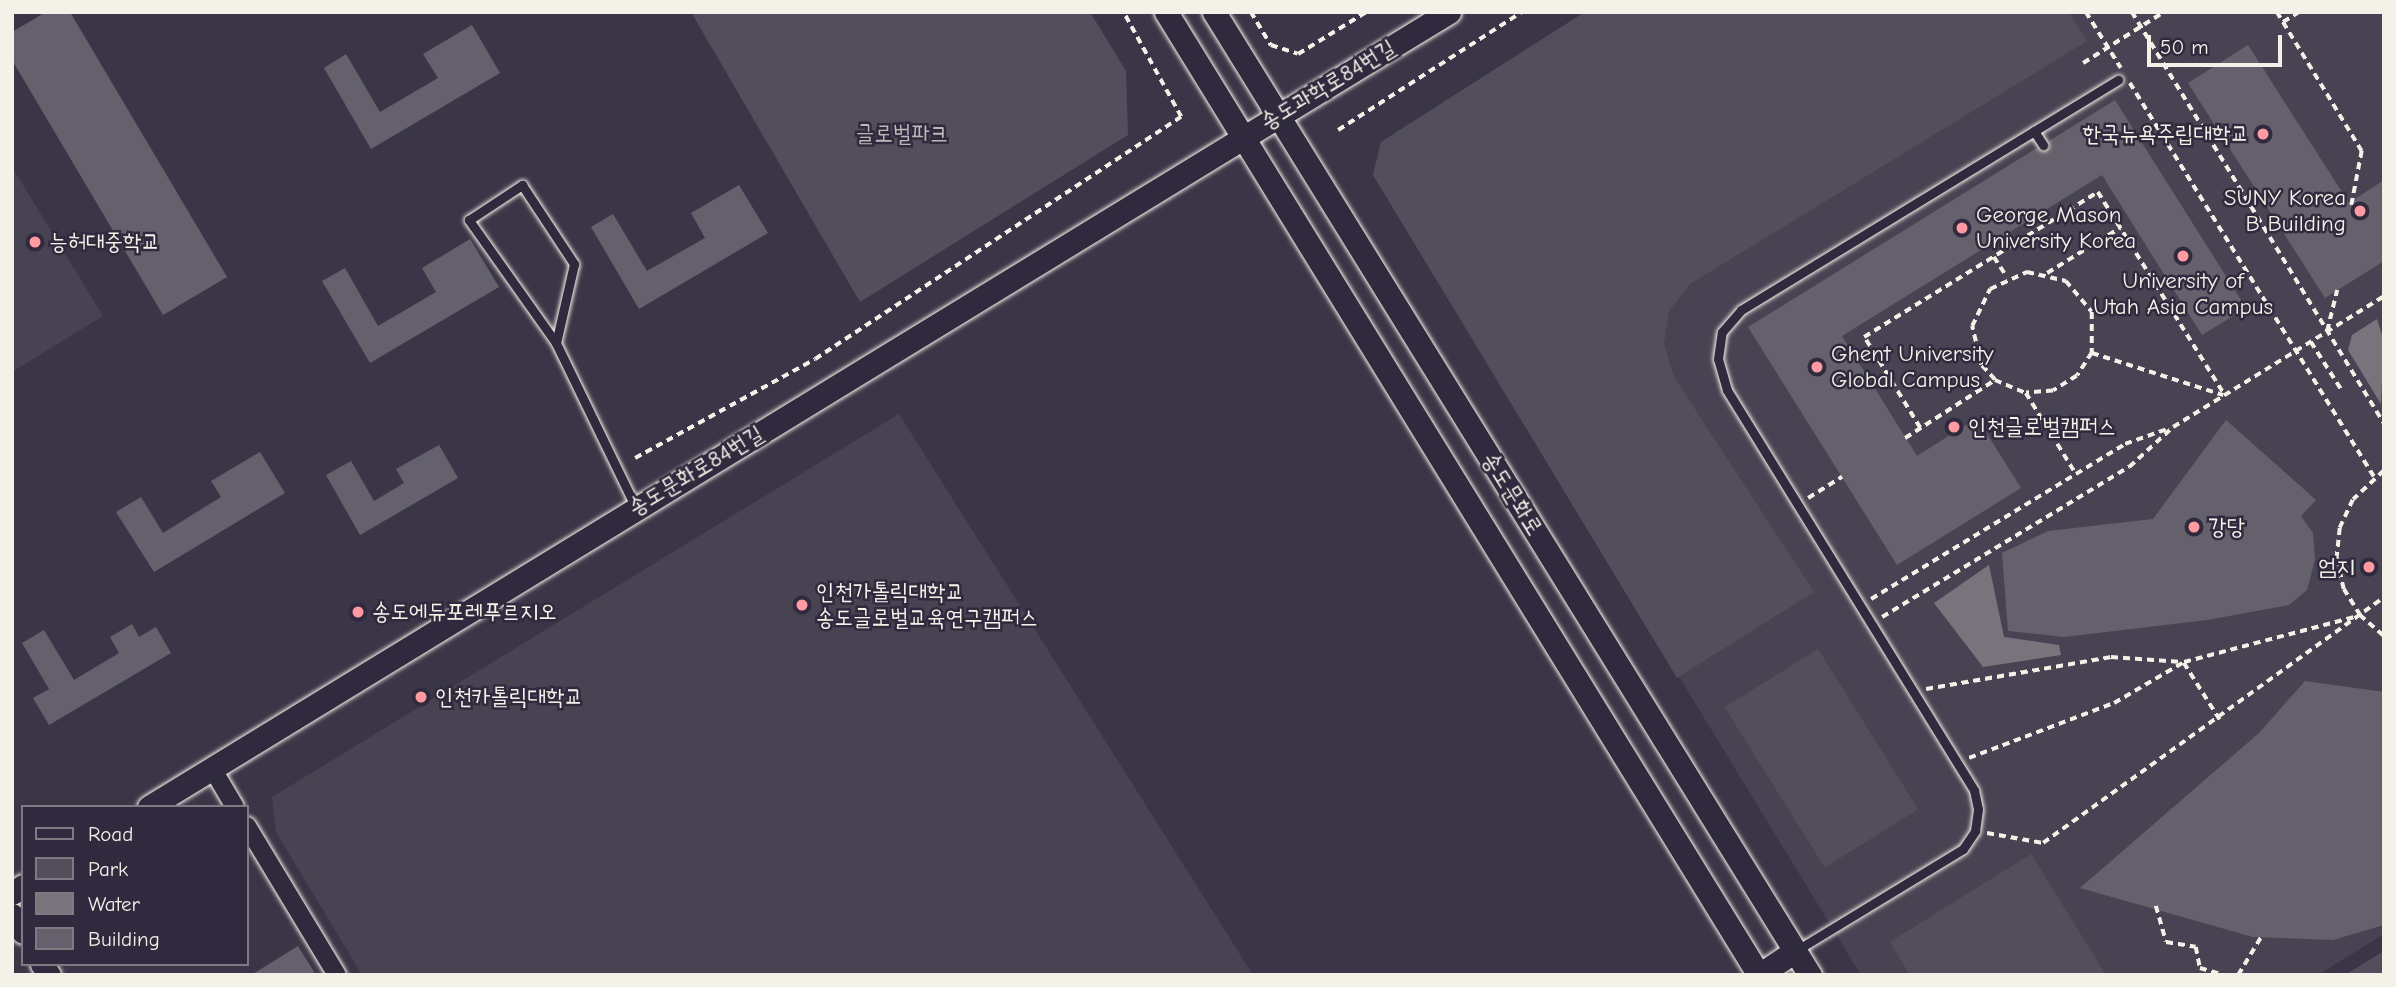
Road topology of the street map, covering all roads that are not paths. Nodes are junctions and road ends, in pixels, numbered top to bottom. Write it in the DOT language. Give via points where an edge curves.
graph roads {
  1 [pos="1166,12"];
  2 [pos="1214,12"];
  3 [pos="1449,12"];
  4 [pos="2118,80"];
  5 [pos="1278,116"];
  6 [pos="2034,131"];
  7 [pos="1243,136"];
  8 [pos="2043,145"];
  9 [pos="556,343"];
  10 [pos="636,508"];
  11 [pos="212,768"];
  12 [pos="152,805"];
  13 [pos="234,805"];
  14 [pos="248,828"];
  15 [pos="1795,951"];
  16 [pos="337,975"];
  17 [pos="1759,975"];
  18 [pos="1810,975"];
  1 -- 7 [label="street, 송도문화로"];
  2 -- 5 [label="street, 송도문화로"];
  3 -- 5 [label="street, 송도과학로84번길"];
  4 -- 6 [label="lane"];
  5 -- 7 [label="street, 송도과학로84번길"];
  5 -- 15 [label="street, 송도문화로"];
  6 -- 8 [label="lane"];
  6 -- 15 [label="lane" via="1741,310 1722,332 1718,359 1727,390 1974,790 1975,831 1963,849"];
  7 -- 10 [label="street, 송도문화로84번길"];
  7 -- 17 [label="street, 송도문화로"];
  9 -- 9 [label="lane" via="574,264 522,185 469,220"];
  9 -- 10 [label="lane"];
  10 -- 11 [label="street, 송도문화로84번길"];
  11 -- 12 [label="street, 송도문화로84번길"];
  11 -- 13 [label="street"];
  14 -- 16 [label="street"];
  15 -- 17 [label="street"];
  15 -- 18 [label="street, 송도문화로"];
}
